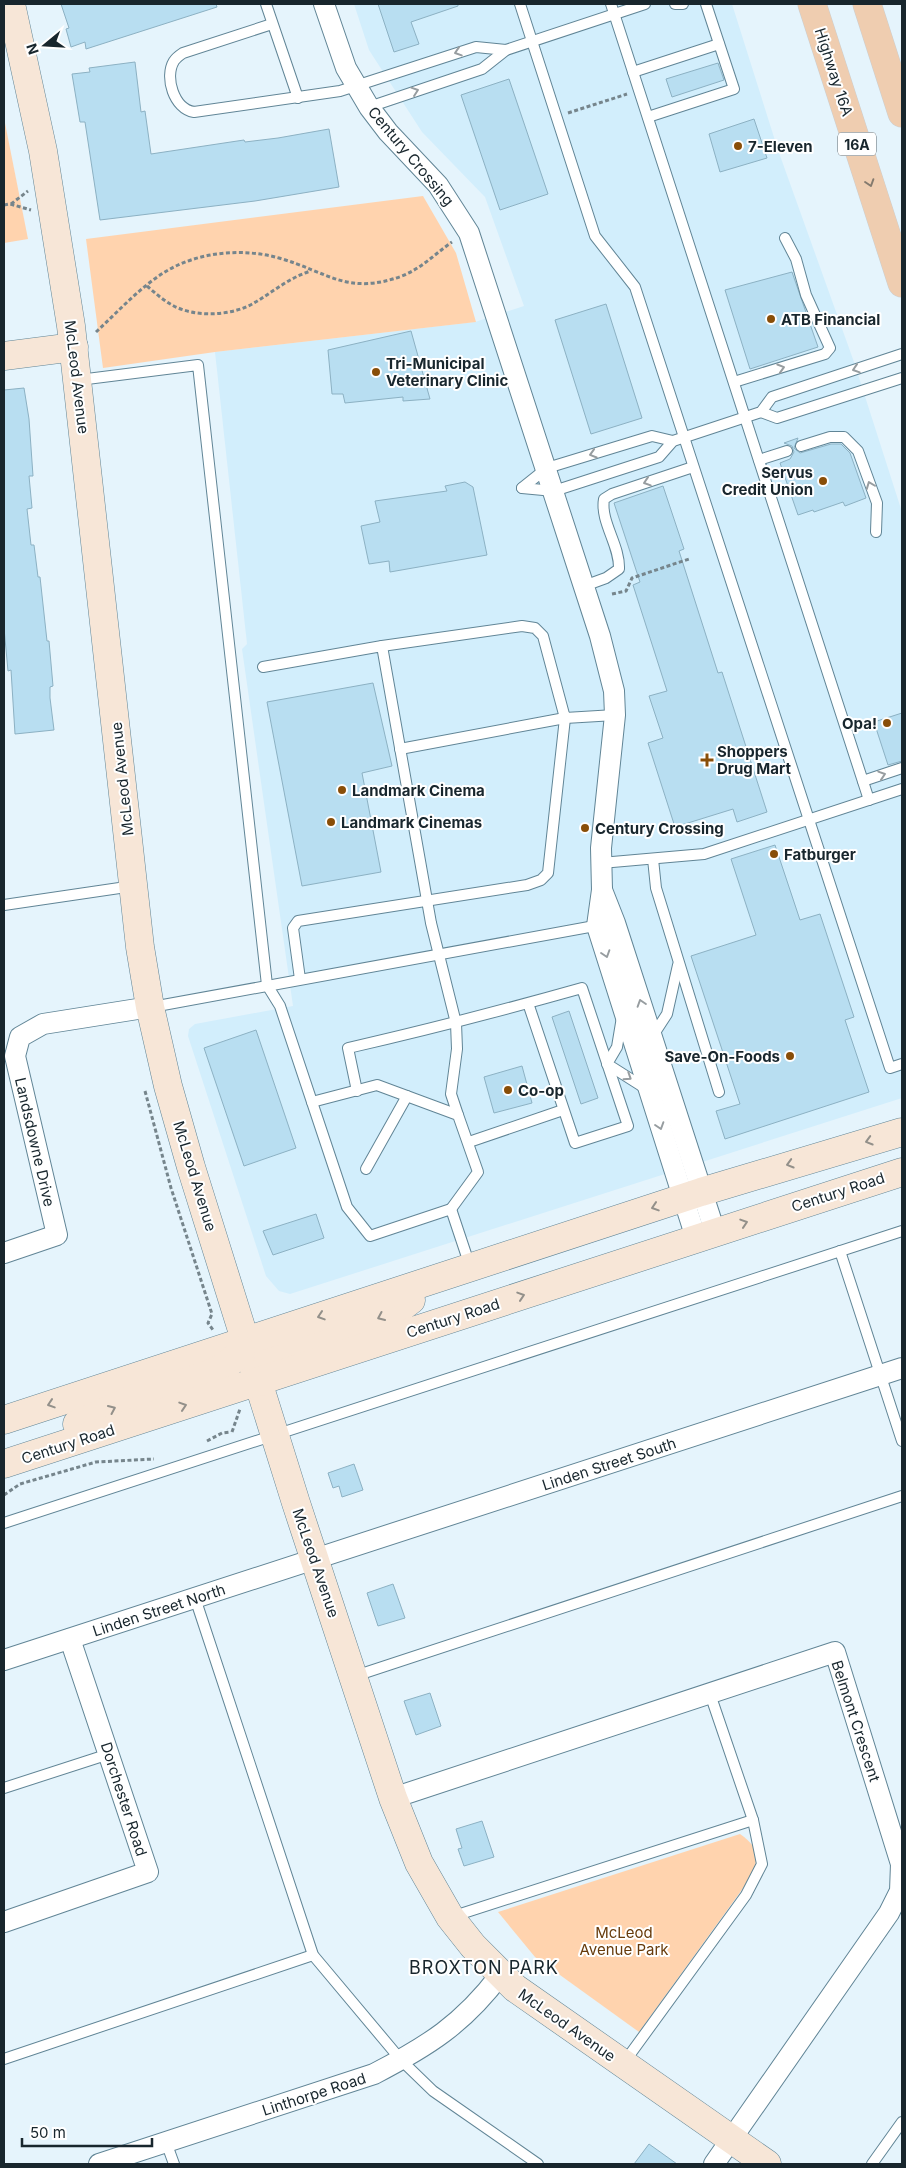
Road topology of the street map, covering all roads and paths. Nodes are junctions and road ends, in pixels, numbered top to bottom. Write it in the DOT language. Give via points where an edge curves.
graph roads {
  1 [pos="10,4"];
  2 [pos="266,4"];
  3 [pos="324,4"];
  4 [pos="520,4"];
  5 [pos="611,4"];
  6 [pos="645,4"];
  7 [pos="675,4"];
  8 [pos="683,4"];
  9 [pos="706,4"];
  10 [pos="800,4"];
  11 [pos="867,4"];
  12 [pos="614,14"];
  13 [pos="816,14"];
  14 [pos="272,24"];
  15 [pos="532,42"];
  16 [pos="719,44"];
  17 [pos="506,50"];
  18 [pos="633,72"];
  19 [pos="356,86"];
  20 [pos="639,90"];
  21 [pos="298,98"];
  22 [pos="369,107"];
  23 [pos="902,112"];
  24 [pos="556,116"];
  25 [pos="648,117"];
  26 [pos="28,191"];
  27 [pos="10,204"];
  28 [pos="4,205"];
  29 [pos="32,210"];
  30 [pos="785,238"];
  31 [pos="454,240"];
  32 [pos="312,271"];
  33 [pos="902,283"];
  34 [pos="147,286"];
  35 [pos="96,332"];
  36 [pos="74,347"];
  37 [pos="902,354"];
  38 [pos="4,356"];
  39 [pos="902,378"];
  40 [pos="78,380"];
  41 [pos="734,382"];
  42 [pos="761,412"];
  43 [pos="746,417"];
  44 [pos="678,440"];
  45 [pos="801,446"];
  46 [pos="787,451"];
  47 [pos="759,460"];
  48 [pos="693,467"];
  49 [pos="547,468"];
  50 [pos="554,491"];
  51 [pos="876,532"];
  52 [pos="689,559"];
  53 [pos="584,586"];
  54 [pos="612,594"];
  55 [pos="382,646"];
  56 [pos="263,667"];
  57 [pos="615,715"];
  58 [pos="565,718"];
  59 [pos="400,749"];
  60 [pos="902,768"];
  61 [pos="862,781"];
  62 [pos="902,789"];
  63 [pos="869,800"];
  64 [pos="809,819"];
  65 [pos="653,859"];
  66 [pos="601,864"];
  67 [pos="134,885"];
  68 [pos="428,901"];
  69 [pos="4,905"];
  70 [pos="606,924"];
  71 [pos="438,954"];
  72 [pos="678,963"];
  73 [pos="300,979"];
  74 [pos="267,985"];
  75 [pos="528,1003"];
  76 [pos="150,1008"];
  77 [pos="623,1009"];
  78 [pos="456,1024"];
  79 [pos="652,1038"];
  80 [pos="607,1064"];
  81 [pos="902,1064"];
  82 [pos="357,1090"];
  83 [pos="649,1091"];
  84 [pos="719,1092"];
  85 [pos="407,1096"];
  86 [pos="312,1102"];
  87 [pos="563,1110"];
  88 [pos="458,1115"];
  89 [pos="902,1132"];
  90 [pos="469,1142"];
  91 [pos="366,1169"];
  92 [pos="902,1172"];
  93 [pos="692,1195"];
  94 [pos="451,1209"];
  95 [pos="902,1231"];
  96 [pos="706,1235"];
  97 [pos="840,1252"];
  98 [pos="4,1253"];
  99 [pos="470,1267"];
  100 [pos="434,1279"];
  101 [pos="247,1340"];
  102 [pos="902,1368"];
  103 [pos="881,1375"];
  104 [pos="260,1382"];
  105 [pos="240,1410"];
  106 [pos="4,1420"];
  107 [pos="232,1432"];
  108 [pos="264,1439"];
  109 [pos="902,1441"];
  110 [pos="202,1444"];
  111 [pos="4,1457"];
  112 [pos="158,1459"];
  113 [pos="4,1464"];
  114 [pos="4,1495"];
  115 [pos="902,1496"];
  116 [pos="4,1523"];
  117 [pos="315,1559"];
  118 [pos="195,1598"];
  119 [pos="70,1639"];
  120 [pos="4,1660"];
  121 [pos="354,1676"];
  122 [pos="710,1694"];
  123 [pos="109,1754"];
  124 [pos="4,1788"];
  125 [pos="393,1798"];
  126 [pos="753,1820"];
  127 [pos="450,1917"];
  128 [pos="4,1922"];
  129 [pos="313,1955"];
  130 [pos="500,1975"];
  131 [pos="4,2058"];
  132 [pos="401,2060"];
  133 [pos="623,2065"];
  134 [pos="902,2122"];
  135 [pos="731,2140"];
  136 [pos="166,2142"];
  137 [pos="535,2162"];
  138 [pos="99,2164"];
  139 [pos="174,2164"];
  140 [pos="520,2164"];
  141 [pos="714,2164"];
  142 [pos="767,2164"];
  143 [pos="872,2164"];
  1 -- 36 [label="street, McLeod Avenue" via="43,151"];
  2 -- 14 [label="lane"];
  3 -- 19 [label="street, Century Crossing" via="346,68"];
  4 -- 15 [label="lane"];
  5 -- 12 [label="lane"];
  6 -- 12 [label="lane"];
  7 -- 8 [label="lane"];
  9 -- 16 [label="lane"];
  10 -- 13 [label="lane"];
  11 -- 23 [label="main road"];
  12 -- 15 [label="lane"];
  12 -- 18 [label="lane"];
  13 -- 33 [label="main road, Highway 16A / 16A, one-way"];
  14 -- 21 [label="lane"];
  14 -- 21 [label="lane" via="182,53 170,70 174,97 182,107 194,112"];
  15 -- 17 [label="lane"];
  15 -- 24 [label="lane"];
  16 -- 18 [label="lane"];
  16 -- 25 [label="lane" via="734,89"];
  17 -- 19 [label="lane, one-way" via="476,47"];
  22 -- 17 [label="lane, one-way" via="482,69"];
  18 -- 20 [label="lane"];
  19 -- 21 [label="lane"];
  19 -- 22 [label="street, Century Crossing"];
  20 -- 24 [label="path"];
  20 -- 25 [label="lane"];
  22 -- 49 [label="street, Century Crossing" via="438,185 469,233"];
  24 -- 44 [label="lane" via="595,236 635,287"];
  25 -- 41 [label="lane"];
  26 -- 27 [label="path"];
  27 -- 28 [label="path"];
  27 -- 29 [label="path"];
  41 -- 30 [label="lane, one-way" via="825,354 830,348"];
  31 -- 32 [label="path" via="416,270 385,280 344,283"];
  32 -- 34 [label="path" via="266,254 211,255 178,265"];
  32 -- 34 [label="path" via="247,307 214,314 173,306"];
  34 -- 35 [label="path"];
  36 -- 38 [label="street"];
  36 -- 40 [label="street, McLeod Avenue"];
  37 -- 42 [label="lane, one-way" via="772,397"];
  39 -- 42 [label="lane" via="777,418"];
  40 -- 67 [label="street, McLeod Avenue"];
  40 -- 74 [label="lane" via="198,365"];
  41 -- 43 [label="lane"];
  42 -- 43 [label="lane"];
  43 -- 44 [label="lane"];
  43 -- 47 [label="lane"];
  44 -- 48 [label="lane"];
  44 -- 49 [label="lane, one-way" via="652,436"];
  44 -- 50 [label="lane" via="659,456"];
  51 -- 45 [label="lane, one-way" via="877,503 858,451 844,437 830,437"];
  46 -- 47 [label="lane"];
  47 -- 61 [label="lane"];
  48 -- 53 [label="lane, one-way" via="612,494 604,500 603,508 619,556 619,569"];
  48 -- 64 [label="lane"];
  49 -- 50 [label="street, Century Crossing"];
  49 -- 50 [label="lane" via="522,488"];
  50 -- 53 [label="street, Century Crossing"];
  52 -- 54 [label="path" via="632,578 626,591"];
  53 -- 57 [label="street, Century Crossing" via="614,691"];
  55 -- 56 [label="lane"];
  55 -- 58 [label="lane" via="522,626 534,628 543,636"];
  55 -- 59 [label="lane"];
  57 -- 58 [label="lane"];
  57 -- 66 [label="street, Century Crossing"];
  58 -- 59 [label="lane"];
  58 -- 68 [label="lane" via="548,873 528,885"];
  59 -- 68 [label="lane"];
  61 -- 60 [label="lane, one-way"];
  61 -- 63 [label="lane"];
  62 -- 63 [label="lane"];
  63 -- 64 [label="lane"];
  64 -- 65 [label="lane" via="704,854"];
  64 -- 81 [label="lane" via="890,1068"];
  65 -- 66 [label="lane"];
  65 -- 72 [label="lane" via="656,888"];
  66 -- 70 [label="street, Century Crossing"];
  67 -- 69 [label="lane"];
  67 -- 76 [label="street, McLeod Avenue"];
  68 -- 71 [label="lane"];
  68 -- 73 [label="lane" via="298,921 293,928 293,941"];
  70 -- 71 [label="lane"];
  70 -- 77 [label="street, Century Crossing, one-way"];
  79 -- 70 [label="street, Century Crossing, one-way"];
  71 -- 73 [label="lane"];
  71 -- 78 [label="lane"];
  72 -- 79 [label="lane" via="667,1014"];
  72 -- 84 [label="lane"];
  73 -- 74 [label="lane"];
  74 -- 76 [label="lane"];
  74 -- 86 [label="lane" via="280,1006"];
  75 -- 78 [label="lane"];
  75 -- 80 [label="lane" via="582,988"];
  75 -- 87 [label="lane"];
  76 -- 98 [label="street, Landsdowne Drive" via="43,1024 20,1037 15,1056 57,1235"];
  76 -- 101 [label="street, McLeod Avenue" via="186,1149"];
  77 -- 80 [label="lane" via="618,1047"];
  77 -- 83 [label="street, Century Crossing"];
  78 -- 82 [label="lane" via="348,1048"];
  78 -- 88 [label="lane" via="457,1049 451,1094"];
  79 -- 93 [label="street, Century Crossing"];
  80 -- 83 [label="lane, one-way"];
  80 -- 87 [label="lane" via="628,1126 575,1143"];
  82 -- 85 [label="lane" via="377,1085"];
  82 -- 86 [label="lane"];
  83 -- 93 [label="street, Century Crossing, one-way"];
  85 -- 88 [label="lane"];
  85 -- 91 [label="lane"];
  86 -- 94 [label="lane" via="347,1207 370,1236"];
  87 -- 90 [label="lane"];
  88 -- 90 [label="lane"];
  89 -- 93 [label="street, one-way"];
  90 -- 94 [label="lane" via="478,1172"];
  96 -- 92 [label="street, Century Road, one-way"];
  93 -- 96 [label="street, Century Crossing"];
  93 -- 99 [label="street, one-way"];
  94 -- 99 [label="lane"];
  95 -- 97 [label="lane"];
  104 -- 96 [label="street, Century Road, one-way"];
  97 -- 103 [label="lane"];
  97 -- 108 [label="lane"];
  99 -- 100 [label="street"];
  100 -- 101 [label="street, one-way"];
  100 -- 104 [label="street, one-way" via="402,1307 274,1358 267,1364"];
  101 -- 104 [label="street, McLeod Avenue"];
  101 -- 106 [label="street, one-way"];
  111 -- 101 [label="street, one-way" via="149,1393 225,1366 235,1360"];
  102 -- 103 [label="street, Linden Street South"];
  103 -- 109 [label="lane"];
  103 -- 117 [label="street, Linden Street South"];
  104 -- 108 [label="street, McLeod Avenue"];
  113 -- 104 [label="street, Century Road, one-way"];
  105 -- 107 [label="path"];
  107 -- 108 [label="path"];
  107 -- 110 [label="path" via="222,1433"];
  108 -- 116 [label="lane"];
  108 -- 117 [label="street, McLeod Avenue"];
  112 -- 114 [label="path" via="96,1462 20,1484"];
  115 -- 121 [label="lane"];
  117 -- 118 [label="street, Linden Street North"];
  117 -- 121 [label="street, McLeod Avenue"];
  118 -- 119 [label="street, Linden Street North"];
  118 -- 129 [label="lane"];
  119 -- 120 [label="street, Linden Street North"];
  119 -- 123 [label="street, Dorchester Road"];
  121 -- 125 [label="street, McLeod Avenue"];
  122 -- 125 [label="street, Belmont Crescent"];
  122 -- 126 [label="lane"];
  122 -- 135 [label="street, Belmont Crescent" via="835,1652 902,1864 900,1891 889,1913"];
  123 -- 124 [label="lane"];
  123 -- 128 [label="street, Dorchester Road" via="148,1872"];
  125 -- 127 [label="street, McLeod Avenue" via="419,1863"];
  126 -- 127 [label="lane"];
  126 -- 133 [label="lane" via="762,1864 746,1896"];
  127 -- 130 [label="street, McLeod Avenue"];
  129 -- 131 [label="lane"];
  129 -- 132 [label="lane"];
  130 -- 132 [label="street, Linthorpe Road" via="482,1999 453,2027"];
  130 -- 133 [label="street, McLeod Avenue"];
  132 -- 136 [label="street, Linthorpe Road" via="347,2084"];
  132 -- 137 [label="lane" via="433,2091"];
  133 -- 135 [label="street, McLeod Avenue"];
  134 -- 143 [label="lane"];
  135 -- 141 [label="street"];
  135 -- 142 [label="street, McLeod Avenue"];
  136 -- 138 [label="street, Linthorpe Road"];
  136 -- 139 [label="lane"];
  137 -- 140 [label="lane"];
}
